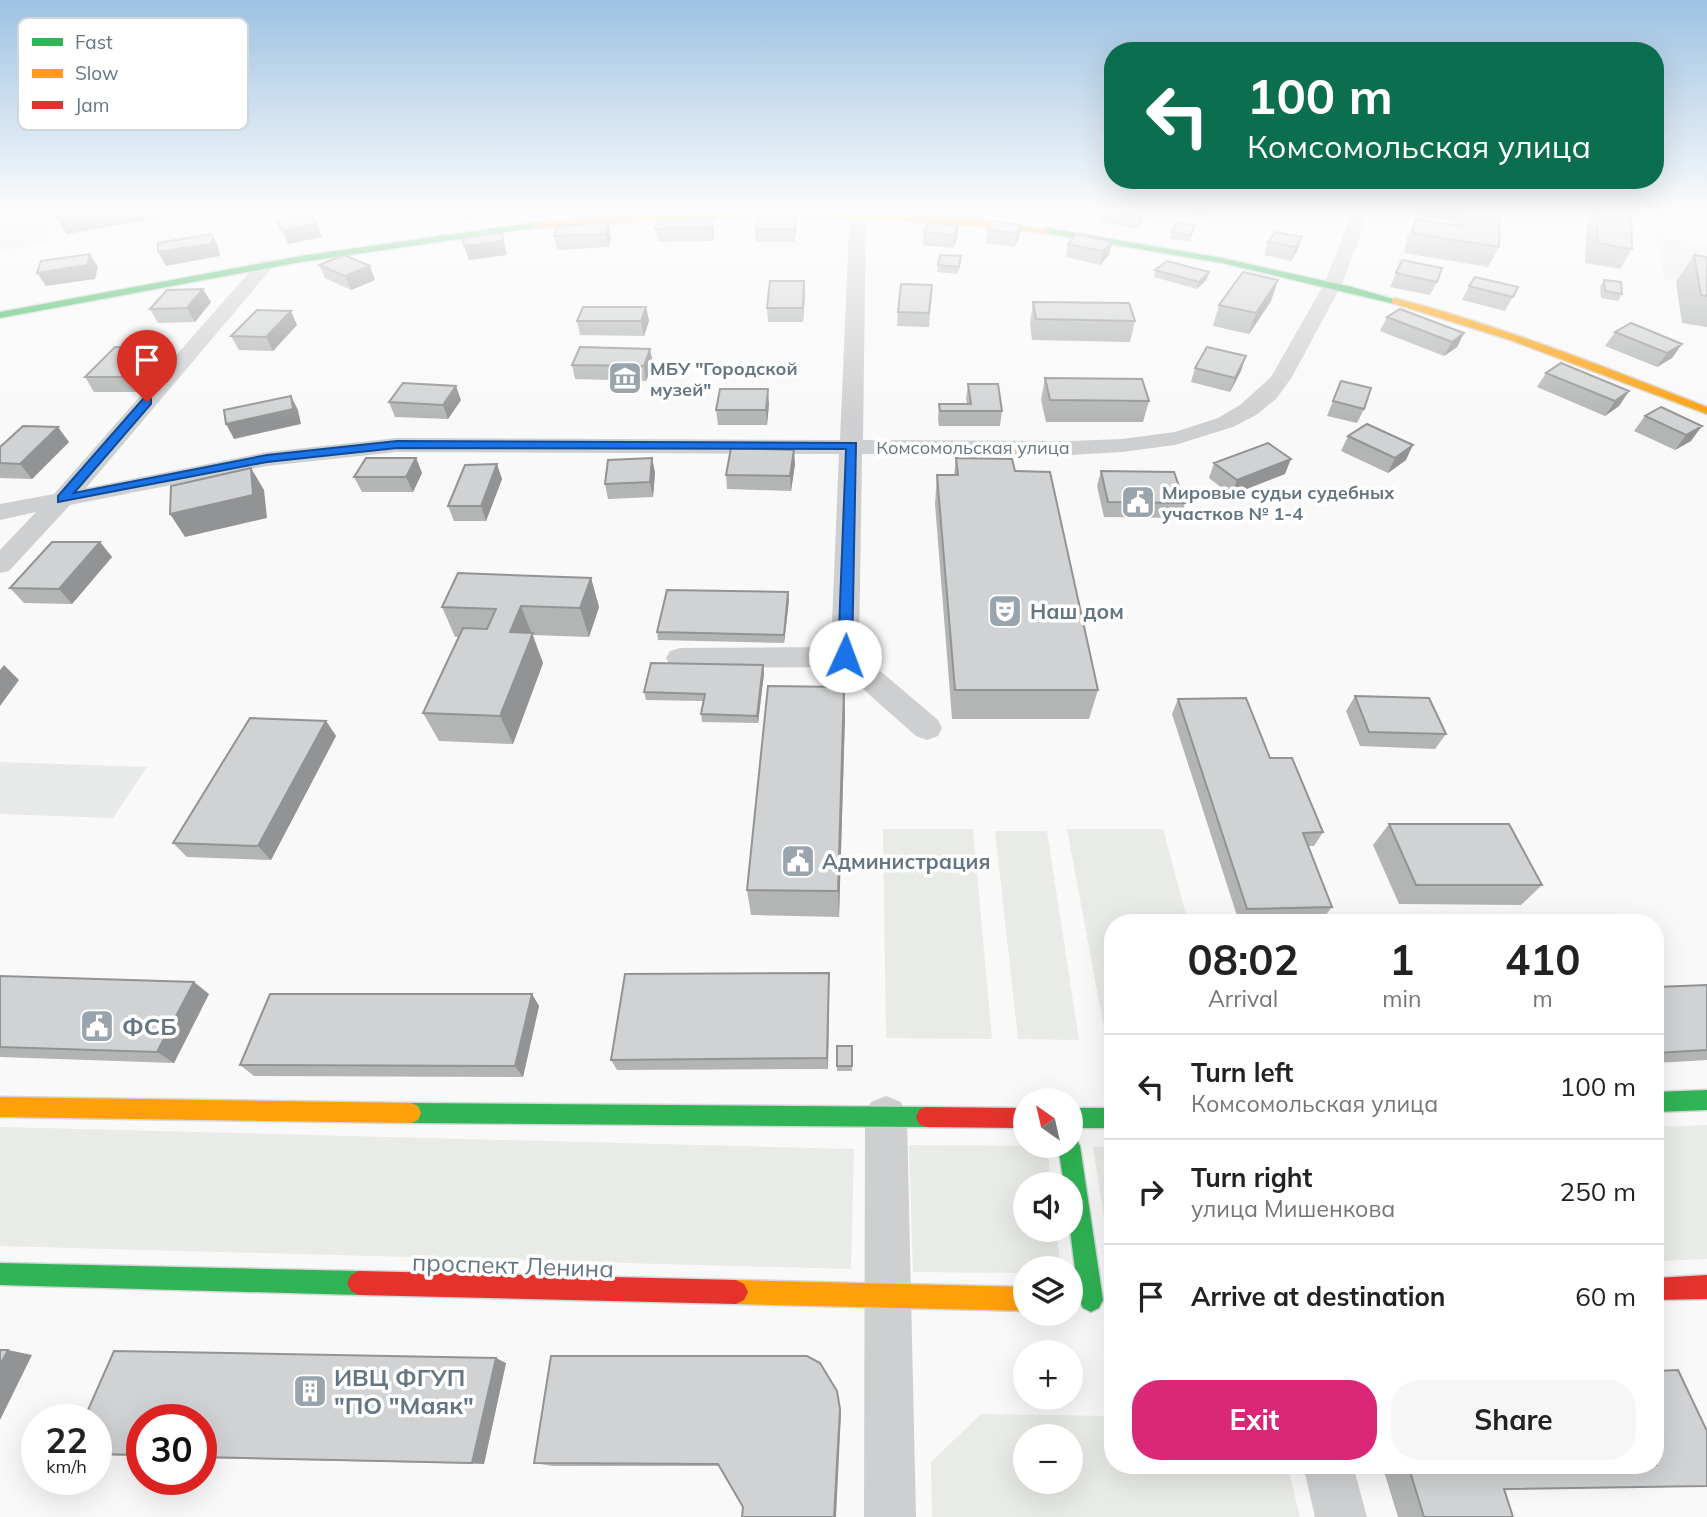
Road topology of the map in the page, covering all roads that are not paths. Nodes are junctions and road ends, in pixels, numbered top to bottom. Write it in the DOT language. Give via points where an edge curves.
graph roads {
  1 [pos="187,280"];
  2 [pos="252,280"];
  3 [pos="856,280"];
  4 [pos="1309,280"];
  5 [pos="1334,280"];
  6 [pos="1332,285"];
  7 [pos="0,315"];
  8 [pos="1707,411"];
  9 [pos="852,446"];
  10 [pos="63,499"];
  11 [pos="0,512"];
  12 [pos="0,565"];
  13 [pos="845,656"];
  14 [pos="680,658"];
  15 [pos="927,728"];
  16 [pos="1707,1100"];
  17 [pos="1664,1102"];
  18 [pos="0,1107"];
  19 [pos="886,1117"];
  20 [pos="1013,1118"];
  21 [pos="1083,1118"];
  22 [pos="1104,1118"];
  23 [pos="1071,1158"];
  24 [pos="0,1274"];
  25 [pos="1707,1287"];
  26 [pos="1664,1289"];
  27 [pos="887,1297"];
  28 [pos="1013,1299"];
  29 [pos="1083,1300"];
  30 [pos="1330,1474"];
  31 [pos="890,1517"];
  32 [pos="1341,1517"];
  1 -- 7 [label="street"];
  2 -- 10 [label="street"];
  3 -- 9 [label="street"];
  4 -- 6 [label="street"];
  5 -- 6 [label="street, Комсомольская улица"];
  6 -- 8 [label="street" via="1524,339"];
  6 -- 9 [label="street, Комсомольская улица" via="1269,393 1245,412 1215,426 1111,447"];
  9 -- 10 [label="street, Комсомольская улица" via="397,445 267,458"];
  9 -- 13 [label="street"];
  10 -- 11 [label="street, Комсомольская улица"];
  10 -- 12 [label="street"];
  13 -- 14 [label="street"];
  13 -- 15 [label="street"];
  16 -- 17 [label="street"];
  18 -- 19 [label="street"];
  19 -- 20 [label="street"];
  19 -- 27 [label="street"];
  21 -- 22 [label="street"];
  23 -- 29 [label="street" via="1097,1301"];
  24 -- 27 [label="street, проспект Ленина"];
  25 -- 26 [label="street"];
  27 -- 28 [label="street, проспект Ленина"];
  27 -- 31 [label="street"];
  30 -- 32 [label="street"];
}
